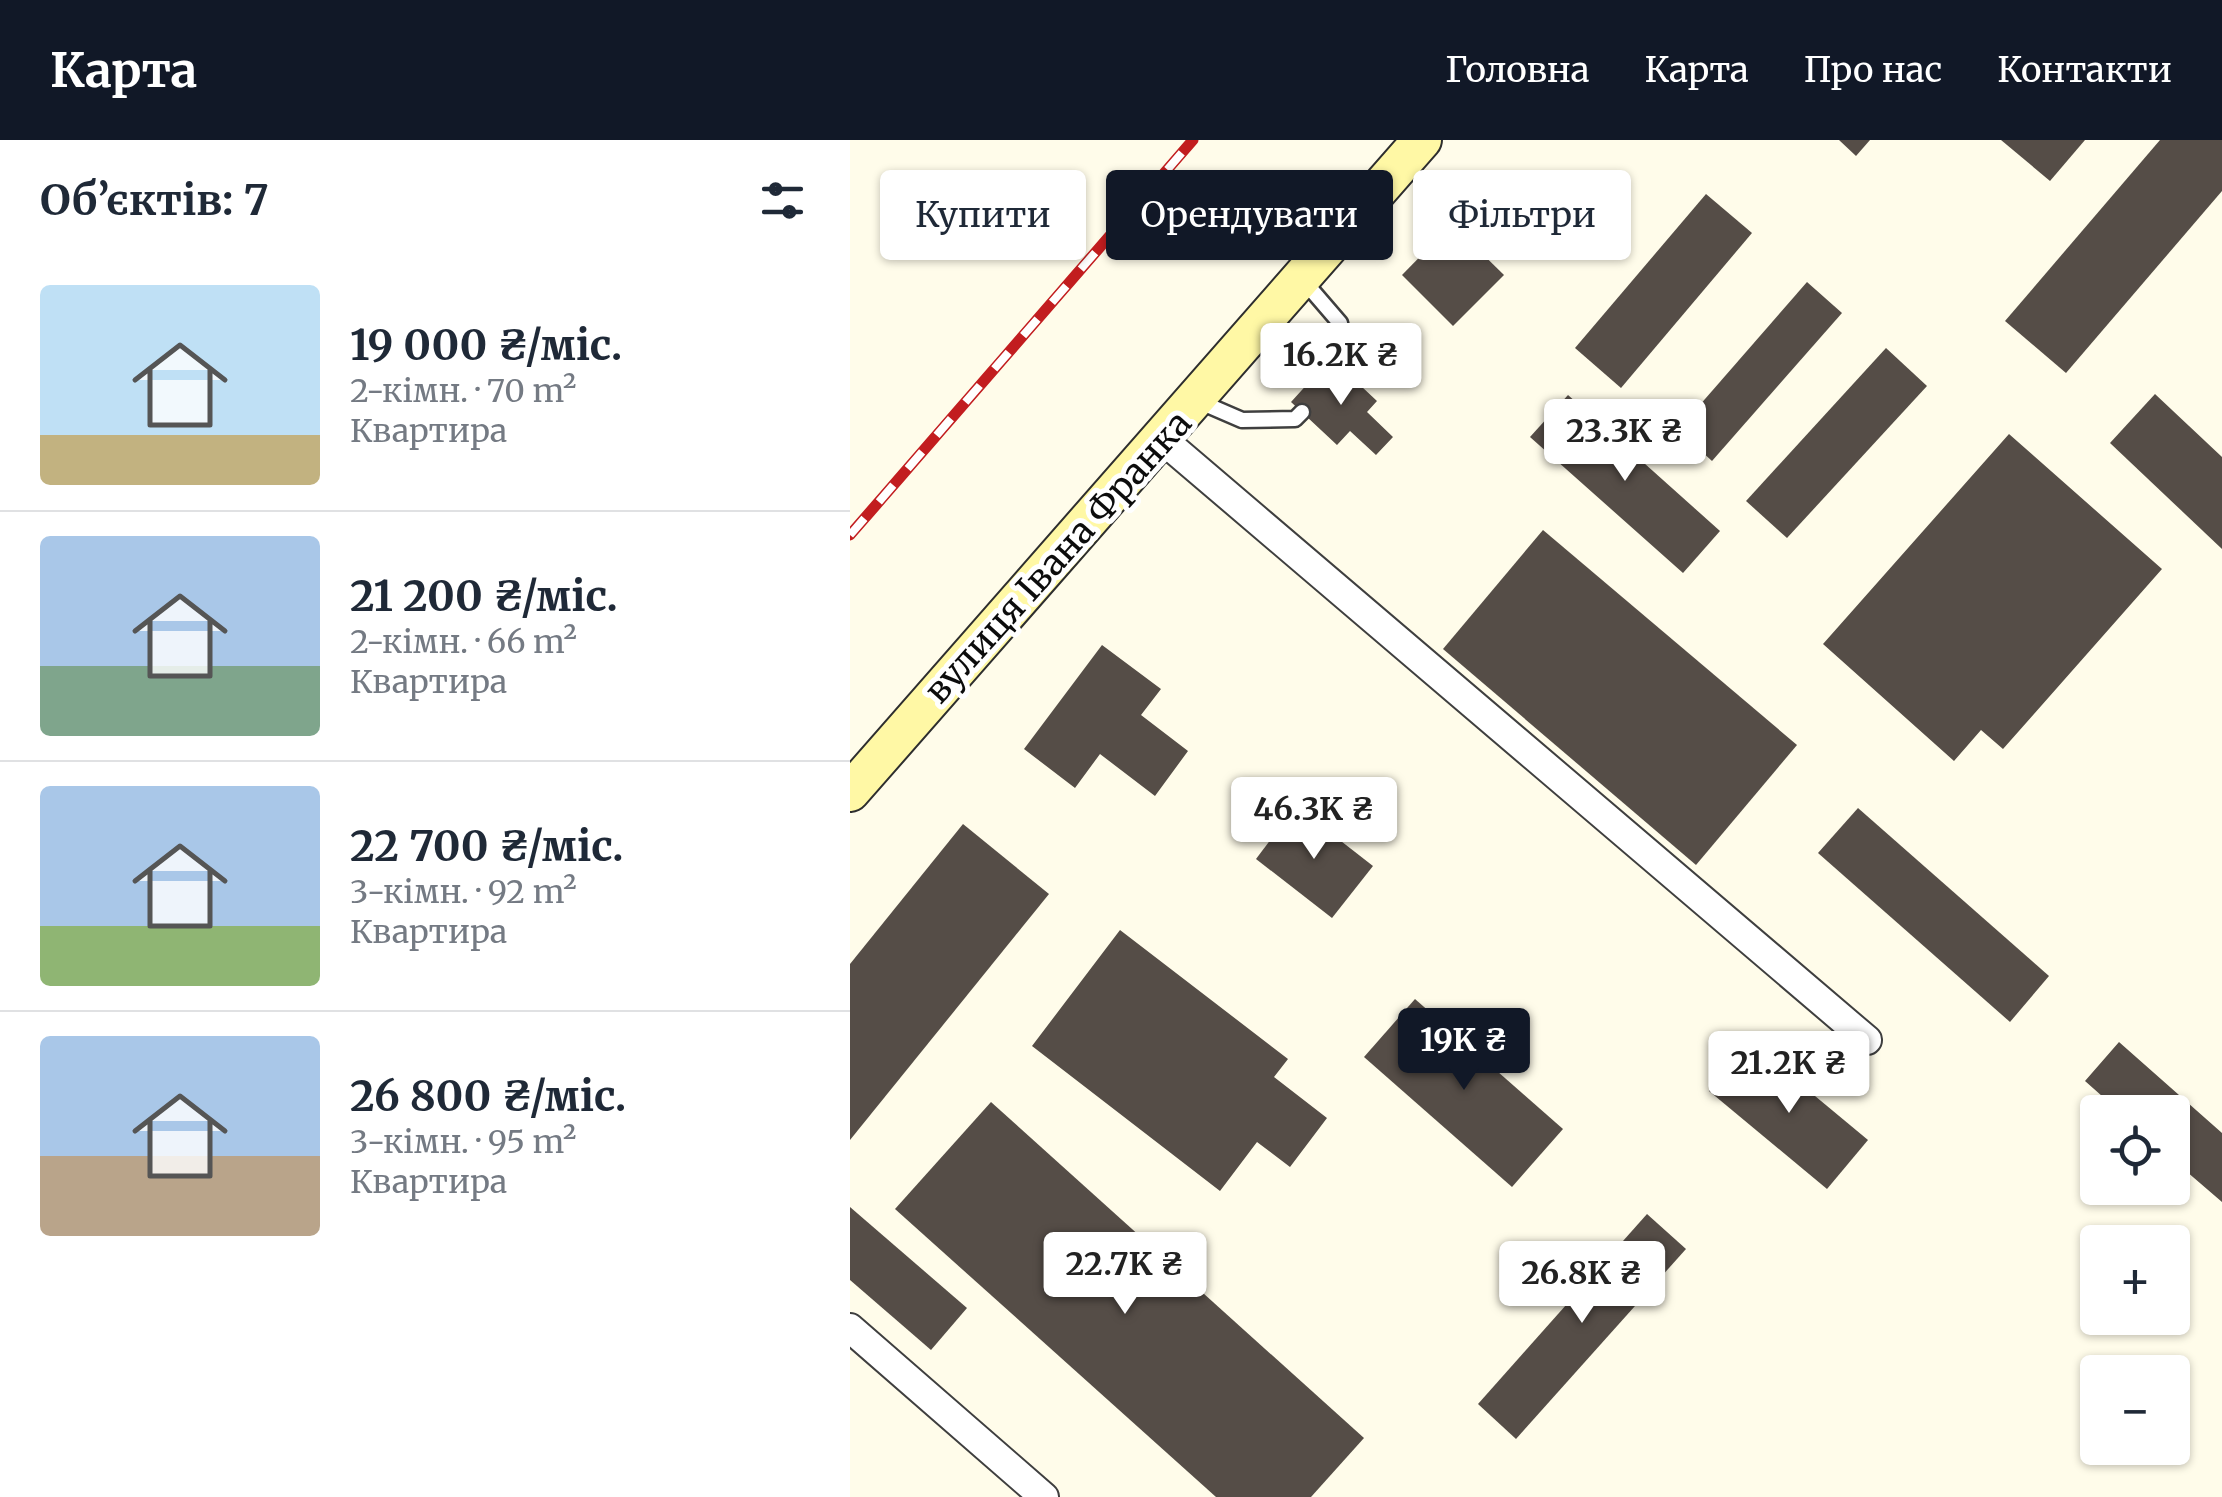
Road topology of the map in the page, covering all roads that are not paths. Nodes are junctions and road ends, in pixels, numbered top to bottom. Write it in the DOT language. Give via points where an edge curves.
graph roads {
  1 [pos="1422,140"];
  2 [pos="1302,279"];
  3 [pos="1342,368"];
  4 [pos="1197,400"];
  5 [pos="1302,412"];
  6 [pos="1162,440"];
  7 [pos="850,792"];
  8 [pos="1867,1040"];
  9 [pos="850,1328"];
  10 [pos="1044,1497"];
  1 -- 2 [label="main road, вулиця Івана Франка"];
  2 -- 3 [label="lane" via="1340,323"];
  2 -- 4 [label="main road, вулиця Івана Франка"];
  4 -- 5 [label="lane" via="1242,420 1296,419"];
  4 -- 6 [label="main road, вулиця Івана Франка"];
  6 -- 7 [label="main road, вулиця Івана Франка"];
  6 -- 8 [label="street"];
  9 -- 10 [label="street"];
}
